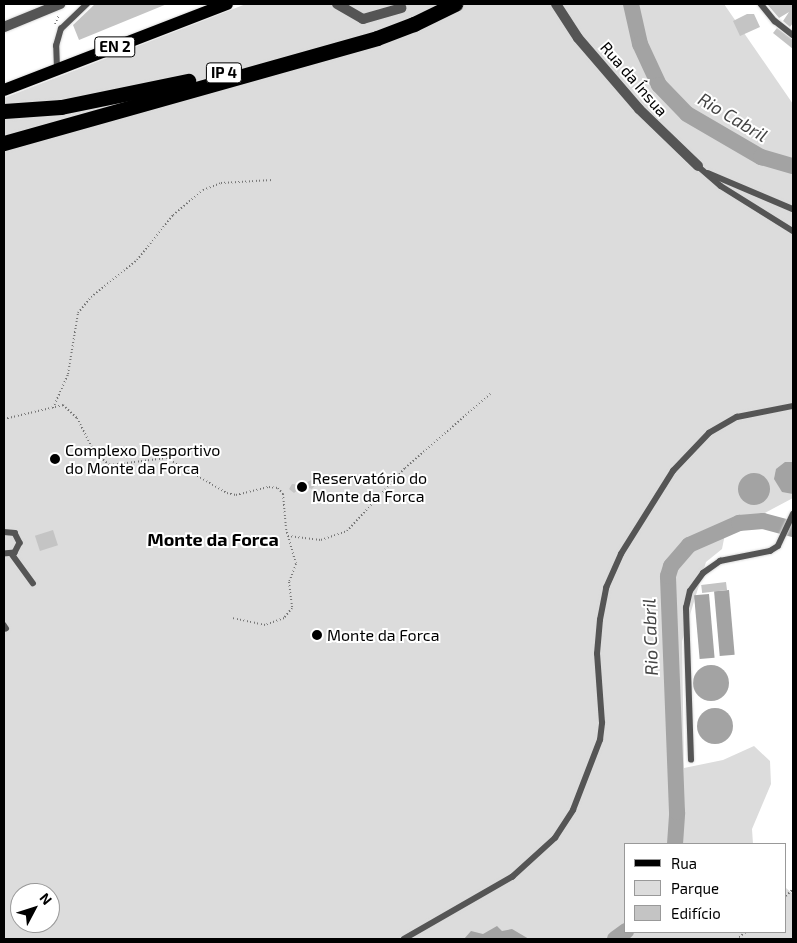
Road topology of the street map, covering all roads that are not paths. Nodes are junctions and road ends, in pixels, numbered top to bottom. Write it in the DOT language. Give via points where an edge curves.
graph roads {
  1 [pos="60,4"];
  2 [pos="87,4"];
  3 [pos="227,4"];
  4 [pos="337,4"];
  5 [pos="441,4"];
  6 [pos="455,4"];
  7 [pos="556,4"];
  8 [pos="761,4"];
  9 [pos="401,8"];
  10 [pos="4,27"];
  11 [pos="793,35"];
  12 [pos="57,69"];
  13 [pos="217,75"];
  14 [pos="4,90"];
  15 [pos="4,111"];
  16 [pos="4,135"];
  17 [pos="4,143"];
  18 [pos="698,166"];
  19 [pos="793,209"];
  20 [pos="793,231"];
  21 [pos="793,406"];
  22 [pos="793,514"];
  23 [pos="4,532"];
  24 [pos="4,554"];
  25 [pos="12,554"];
  26 [pos="33,583"];
  27 [pos="691,760"];
  28 [pos="404,939"];
  1 -- 10 [label="street"];
  2 -- 12 [label="lane" via="61,29 56,46"];
  3 -- 12 [label="main road, EN 2"];
  4 -- 9 [label="street" via="362,19"];
  5 -- 13 [label="highway, IP 4" via="384,28"];
  6 -- 17 [label="highway, IP 4" via="376,38"];
  7 -- 18 [label="street, Rua da Ínsua" via="578,38 639,108"];
  8 -- 11 [label="lane"];
  12 -- 14 [label="main road, EN 2"];
  13 -- 15 [label="highway" via="61,107"];
  13 -- 16 [label="highway, IP 4"];
  18 -- 19 [label="lane" via="728,184"];
  18 -- 20 [label="lane" via="721,186"];
  21 -- 28 [label="lane" via="737,417 709,433 673,472 621,554 606,588 600,620 597,654 602,723 600,740 573,810 555,838 512,877"];
  22 -- 27 [label="lane" via="784,538 770,551 716,562 690,591 686,608"];
  23 -- 25 [label="lane" via="15,533 19,539 20,546"];
  24 -- 25 [label="lane"];
  25 -- 26 [label="lane"];
}
